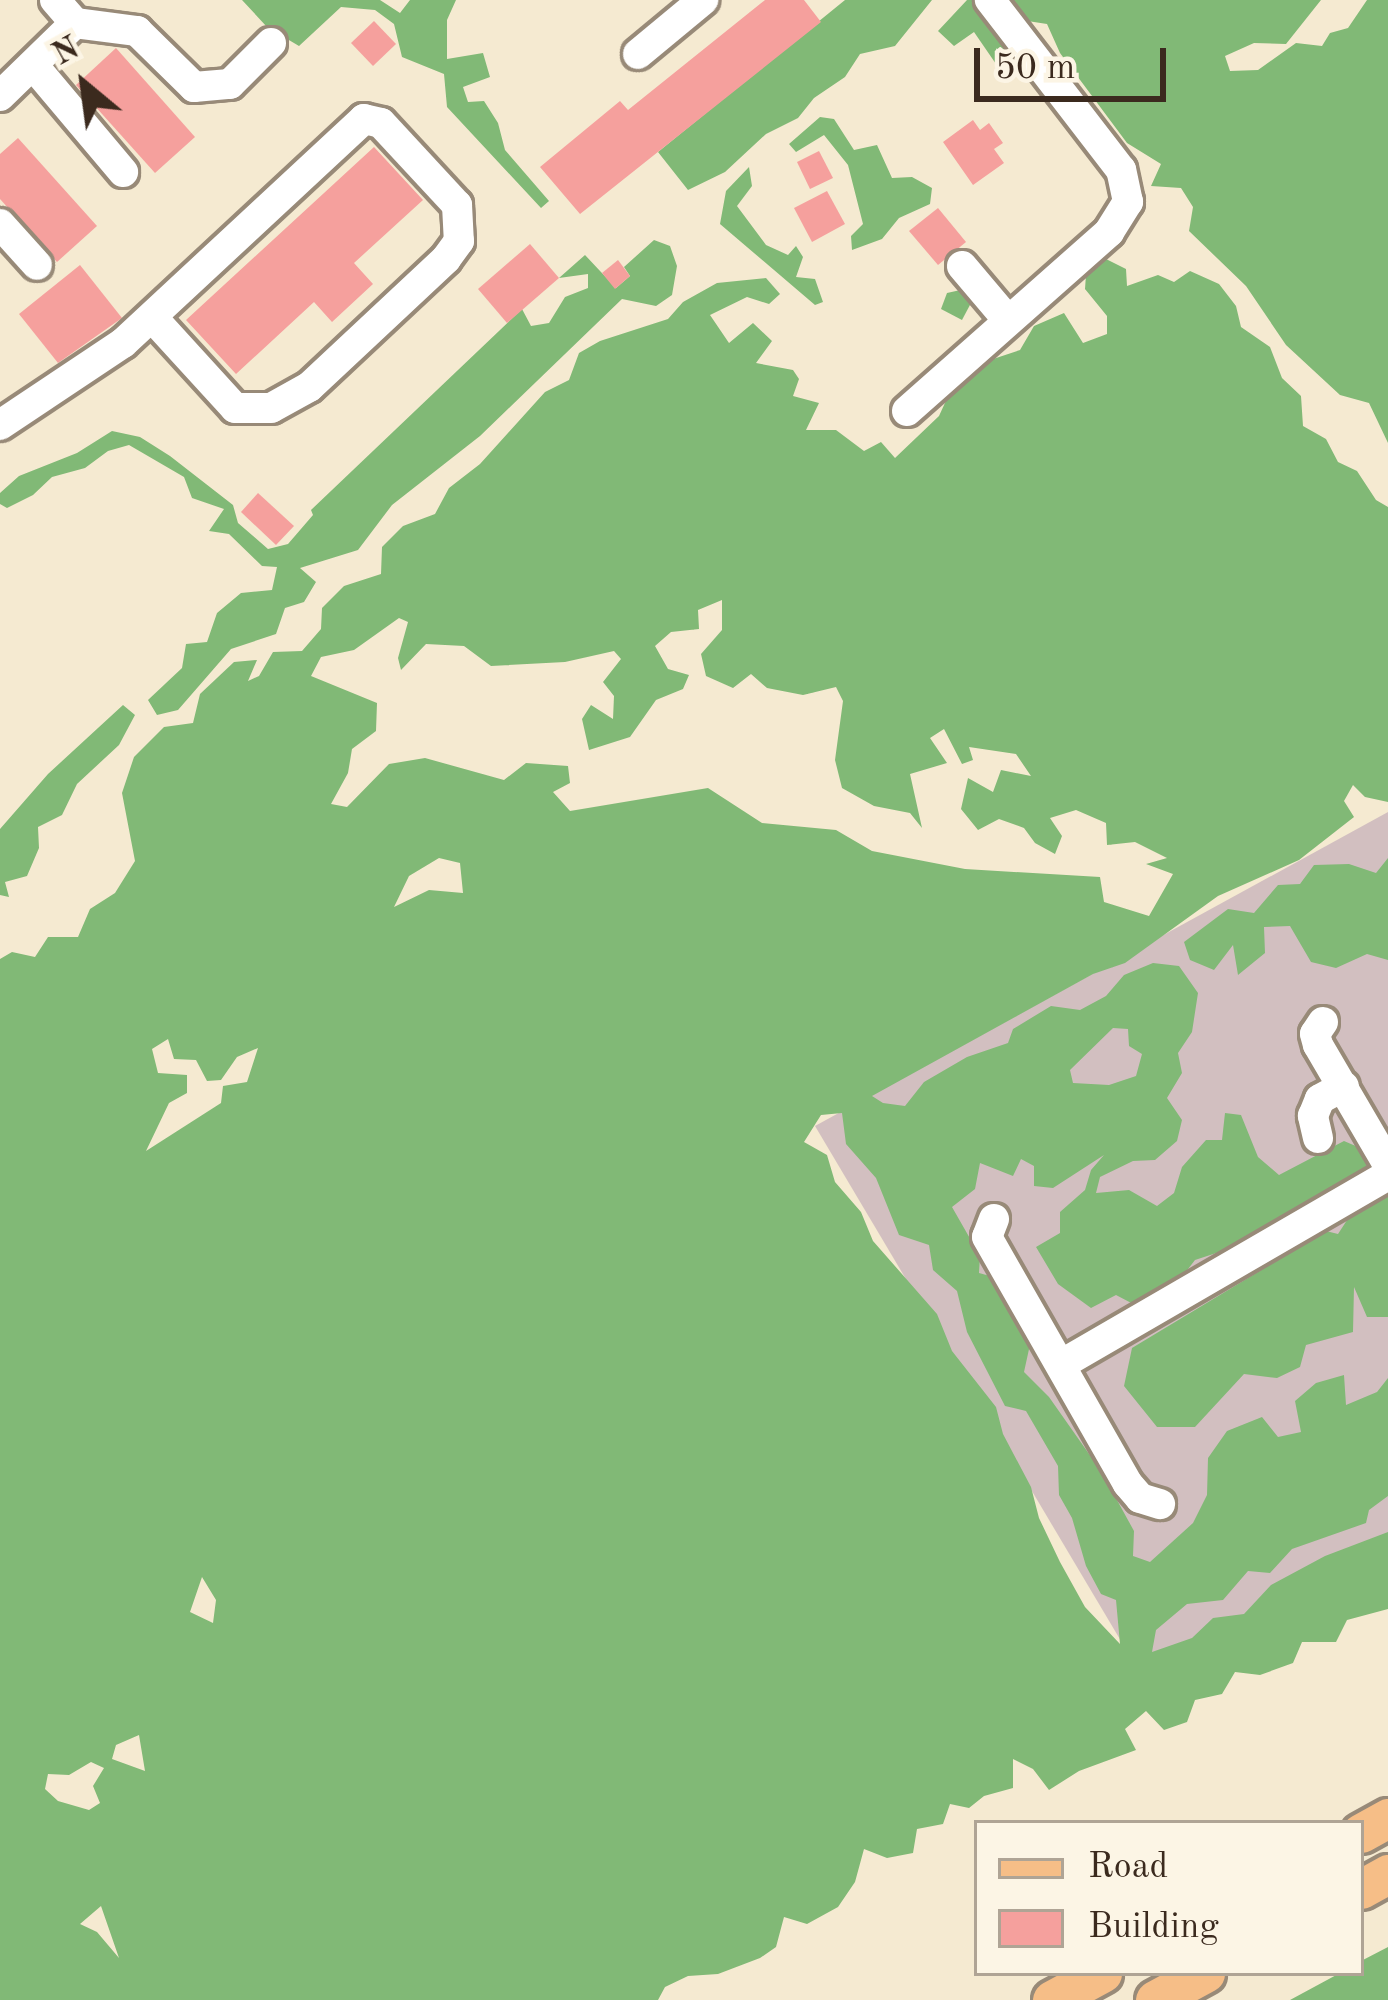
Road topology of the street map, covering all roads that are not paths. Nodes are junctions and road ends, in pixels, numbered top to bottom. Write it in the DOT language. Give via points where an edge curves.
graph roads {
  1 [pos="703,0"];
  2 [pos="990,0"];
  3 [pos="65,12"];
  4 [pos="271,43"];
  5 [pos="638,54"];
  6 [pos="32,65"];
  7 [pos="0,97"];
  8 [pos="123,172"];
  9 [pos="0,224"];
  10 [pos="38,265"];
  11 [pos="962,266"];
  12 [pos="152,317"];
  13 [pos="1006,318"];
  14 [pos="907,411"];
  15 [pos="0,425"];
  16 [pos="1323,1022"];
  17 [pos="1344,1087"];
  18 [pos="1318,1138"];
  19 [pos="1388,1165"];
  20 [pos="1388,1174"];
  21 [pos="994,1219"];
  22 [pos="1062,1364"];
  23 [pos="1160,1504"];
  24 [pos="1096,1976"];
  25 [pos="1199,1976"];
  26 [pos="1052,2000"];
  27 [pos="1155,2000"];
  1 -- 5 [label="street"];
  2 -- 13 [label="street" via="1121,170 1127,202 1108,232"];
  3 -- 4 [label="street" via="137,32 194,87 230,84"];
  3 -- 6 [label="street"];
  6 -- 7 [label="street"];
  6 -- 8 [label="street"];
  9 -- 10 [label="street"];
  11 -- 13 [label="street"];
  12 -- 12 [label="street" via="364,119 381,123 457,205 459,241 446,259 309,387 271,408 235,408"];
  12 -- 15 [label="street"];
  13 -- 14 [label="street"];
  16 -- 17 [label="street" via="1315,1034"];
  17 -- 18 [label="street" via="1320,1099 1313,1116"];
  17 -- 19 [label="street"];
  20 -- 22 [label="street"];
  21 -- 22 [label="street" via="987,1238"];
  22 -- 23 [label="street" via="1128,1484"];
  24 -- 26 [label="main road"];
  25 -- 27 [label="main road"];
}
